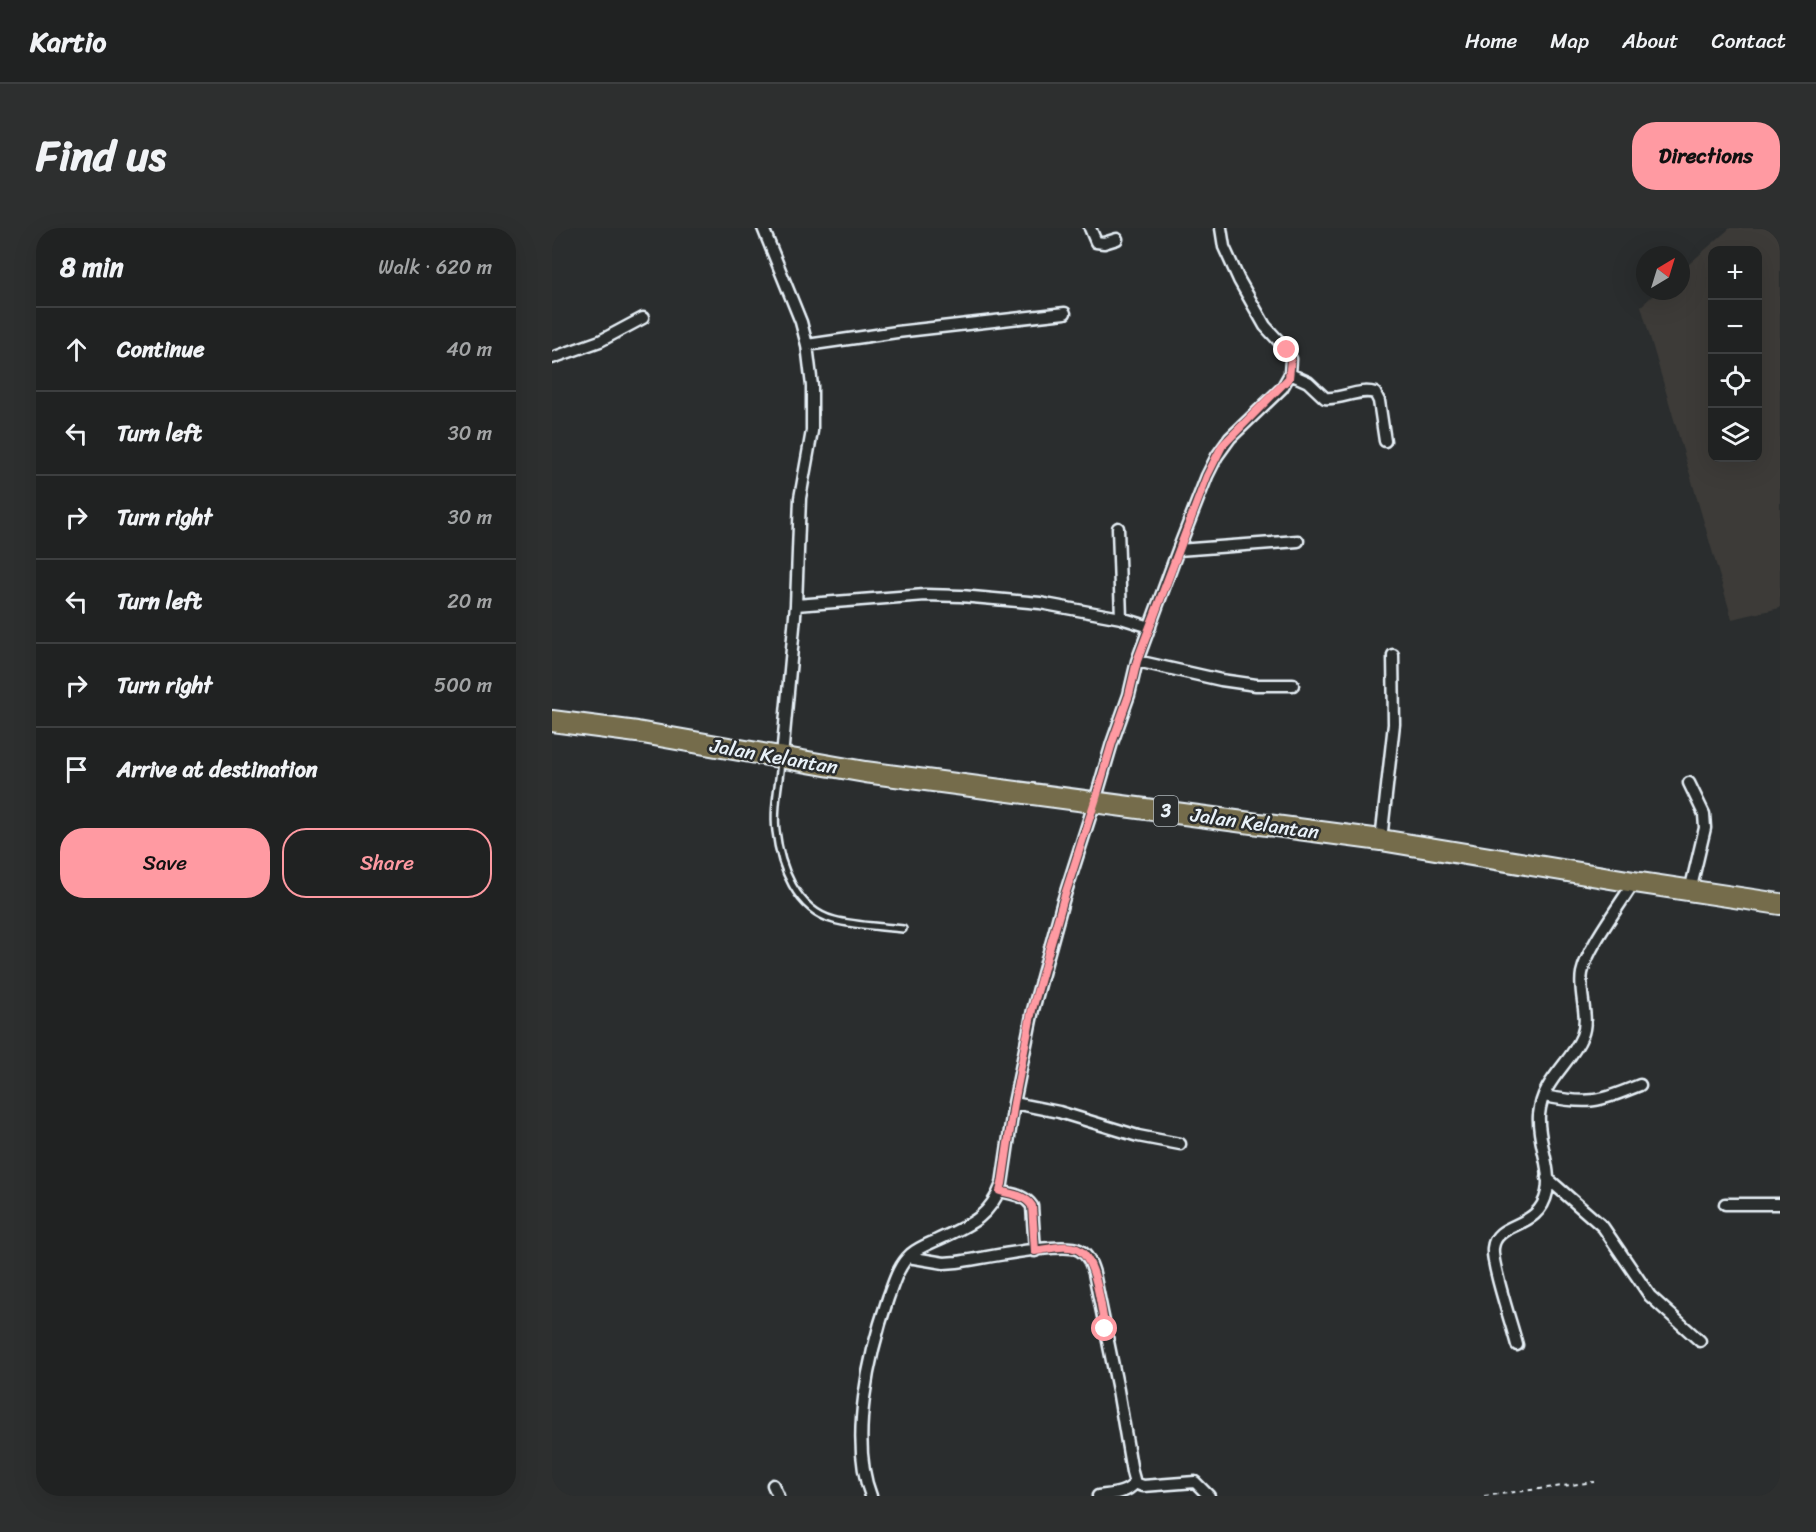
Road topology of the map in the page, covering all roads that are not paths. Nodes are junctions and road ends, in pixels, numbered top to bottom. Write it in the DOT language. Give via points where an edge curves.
graph roads {
  1 [pos="763,228"];
  2 [pos="1090,228"];
  3 [pos="1221,228"];
  4 [pos="1117,239"];
  5 [pos="1065,314"];
  6 [pos="643,318"];
  7 [pos="807,345"];
  8 [pos="552,358"];
  9 [pos="1290,374"];
  10 [pos="1385,441"];
  11 [pos="1118,528"];
  12 [pos="1298,541"];
  13 [pos="1178,550"];
  14 [pos="796,605"];
  15 [pos="1121,618"];
  16 [pos="1150,627"];
  17 [pos="1393,655"];
  18 [pos="1137,661"];
  19 [pos="1293,685"];
  20 [pos="553,716"];
  21 [pos="782,757"];
  22 [pos="1689,783"];
  23 [pos="1095,801"];
  24 [pos="1381,840"];
  25 [pos="1634,882"];
  26 [pos="1689,891"];
  27 [pos="1780,904"];
  28 [pos="903,929"];
  29 [pos="1640,1085"];
  30 [pos="1544,1096"];
  31 [pos="1014,1103"];
  32 [pos="1180,1144"];
  33 [pos="1547,1179"];
  34 [pos="1000,1191"];
  35 [pos="1725,1204"];
  36 [pos="1780,1204"];
  37 [pos="1035,1251"];
  38 [pos="908,1257"];
  39 [pos="1700,1341"];
  40 [pos="1517,1345"];
  41 [pos="1135,1483"];
  42 [pos="772,1485"];
  43 [pos="778,1496"];
  44 [pos="871,1496"];
  45 [pos="1098,1496"];
  46 [pos="1209,1496"];
  1 -- 7 [label="street"];
  2 -- 4 [label="street" via="1096,242"];
  3 -- 9 [label="street" via="1224,247 1239,280 1265,326 1291,358"];
  5 -- 7 [label="street"];
  6 -- 8 [label="street" via="600,341"];
  7 -- 14 [label="street" via="812,431 800,498"];
  9 -- 10 [label="street" via="1308,382 1324,398 1375,393"];
  9 -- 13 [label="street" via="1282,388 1222,446"];
  11 -- 15 [label="street"];
  12 -- 13 [label="street"];
  13 -- 16 [label="street"];
  14 -- 15 [label="street" via="961,596 1040,603"];
  14 -- 21 [label="street"];
  15 -- 16 [label="street"];
  16 -- 18 [label="street"];
  17 -- 24 [label="street" via="1394,733"];
  18 -- 19 [label="street" via="1221,680"];
  18 -- 23 [label="street"];
  20 -- 21 [label="highway, Jalan Kelantan / 3"];
  21 -- 23 [label="highway, Jalan Kelantan / 3" via="865,772"];
  21 -- 28 [label="lane" via="776,831 790,882 801,898 832,920"];
  22 -- 26 [label="street" via="1704,814 1705,828"];
  23 -- 24 [label="highway, Jalan Kelantan / 3"];
  23 -- 31 [label="street" via="1032,1010"];
  24 -- 25 [label="highway, Jalan Kelantan / 3"];
  25 -- 26 [label="highway, Jalan Kelantan / 3"];
  25 -- 30 [label="street" via="1584,964 1580,990 1585,1020 1582,1035"];
  26 -- 27 [label="highway, Jalan Kelantan / 3"];
  29 -- 30 [label="street" via="1595,1101"];
  30 -- 33 [label="street" via="1539,1116"];
  31 -- 32 [label="street"];
  31 -- 34 [label="street"];
  33 -- 39 [label="street" via="1602,1227 1650,1296"];
  33 -- 40 [label="street" via="1538,1212 1507,1229 1492,1248"];
  34 -- 37 [label="street" via="1020,1196 1032,1206"];
  34 -- 38 [label="street" via="975,1222 918,1248"];
  35 -- 36 [label="street"];
  37 -- 38 [label="street" via="944,1263"];
  37 -- 41 [label="street" via="1068,1247 1088,1257"];
  38 -- 44 [label="street" via="898,1272 864,1392 862,1449 865,1481"];
  41 -- 45 [label="street" via="1124,1492"];
  41 -- 46 [label="street" via="1143,1486 1195,1482"];
  42 -- 43 [label="street"];
}
